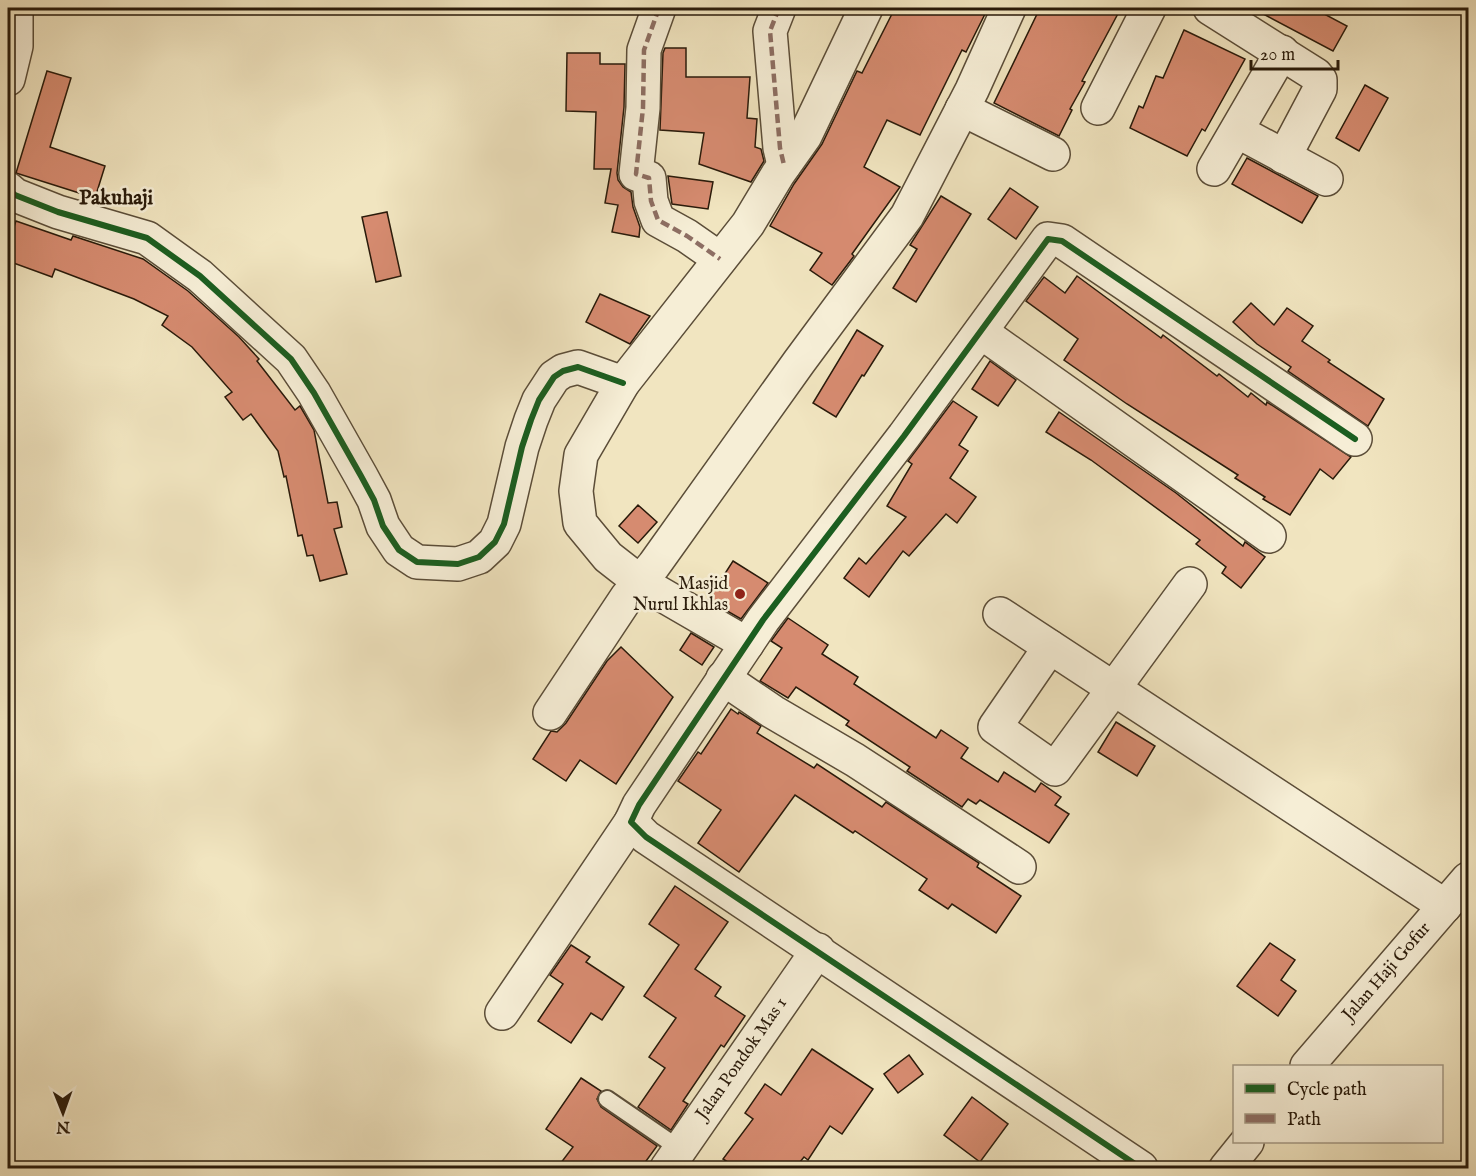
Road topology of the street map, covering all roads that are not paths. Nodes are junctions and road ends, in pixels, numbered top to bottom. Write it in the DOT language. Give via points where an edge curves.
graph roads {
  1 [pos="16,8"];
  2 [pos="658,8"];
  3 [pos="779,8"];
  4 [pos="866,8"];
  5 [pos="1009,8"];
  6 [pos="1149,8"];
  7 [pos="1210,8"];
  8 [pos="12,45"];
  9 [pos="1282,52"];
  10 [pos="8,79"];
  11 [pos="1098,108"];
  12 [pos="962,109"];
  13 [pos="1237,131"];
  14 [pos="1053,154"];
  15 [pos="1284,157"];
  16 [pos="784,165"];
  17 [pos="1214,169"];
  18 [pos="1326,179"];
  19 [pos="8,189"];
  20 [pos="720,259"];
  21 [pos="981,332"];
  22 [pos="623,383"];
  23 [pos="1355,439"];
  24 [pos="1269,536"];
  25 [pos="640,582"];
  26 [pos="1190,584"];
  27 [pos="1000,614"];
  28 [pos="747,644"];
  29 [pos="1050,647"];
  30 [pos="723,678"];
  31 [pos="1114,689"];
  32 [pos="550,713"];
  33 [pos="631,822"];
  34 [pos="1019,867"];
  35 [pos="1468,879"];
  36 [pos="1445,906"];
  37 [pos="818,951"];
  38 [pos="501,1013"];
  39 [pos="1308,1065"];
  40 [pos="607,1099"];
  41 [pos="1247,1143"];
  42 [pos="674,1159"];
  43 [pos="1141,1168"];
  44 [pos="1226,1168"];
  1 -- 8 [label="street"];
  2 -- 20 [label="street" via="644,50 636,174 649,178 658,220"];
  3 -- 16 [label="street" via="770,31"];
  4 -- 16 [label="street" via="805,136"];
  5 -- 12 [label="street"];
  6 -- 11 [label="street"];
  7 -- 9 [label="street"];
  8 -- 10 [label="street"];
  9 -- 13 [label="street"];
  9 -- 15 [label="street" via="1320,80 1320,89"];
  12 -- 14 [label="street"];
  12 -- 25 [label="street" via="908,216"];
  13 -- 15 [label="street"];
  13 -- 17 [label="street"];
  15 -- 18 [label="street"];
  16 -- 20 [label="street" via="748,224"];
  19 -- 22 [label="street" via="58,212 147,238 200,276 291,359 361,476 383,526 399,550 417,562 458,564 479,557 495,542 504,524 531,420 554,377 578,367"];
  20 -- 22 [label="street"];
  21 -- 23 [label="street" via="1044,242 1058,239"];
  21 -- 24 [label="street"];
  21 -- 28 [label="street"];
  22 -- 25 [label="street" via="581,455 576,491 580,522 608,557"];
  25 -- 28 [label="street"];
  25 -- 32 [label="street"];
  26 -- 31 [label="street"];
  27 -- 29 [label="street"];
  28 -- 30 [label="street"];
  29 -- 31 [label="street"];
  29 -- 31 [label="street" via="995,727 1055,769"];
  30 -- 33 [label="street"];
  30 -- 34 [label="street"];
  31 -- 36 [label="street"];
  33 -- 37 [label="street" via="646,837"];
  33 -- 38 [label="street"];
  35 -- 36 [label="street, Jalan Haji Gofur"];
  36 -- 39 [label="street, Jalan Haji Gofur"];
  37 -- 42 [label="street, Jalan Pondok Mas 1"];
  37 -- 43 [label="street"];
  40 -- 42 [label="lane"];
  41 -- 44 [label="street"];
}
